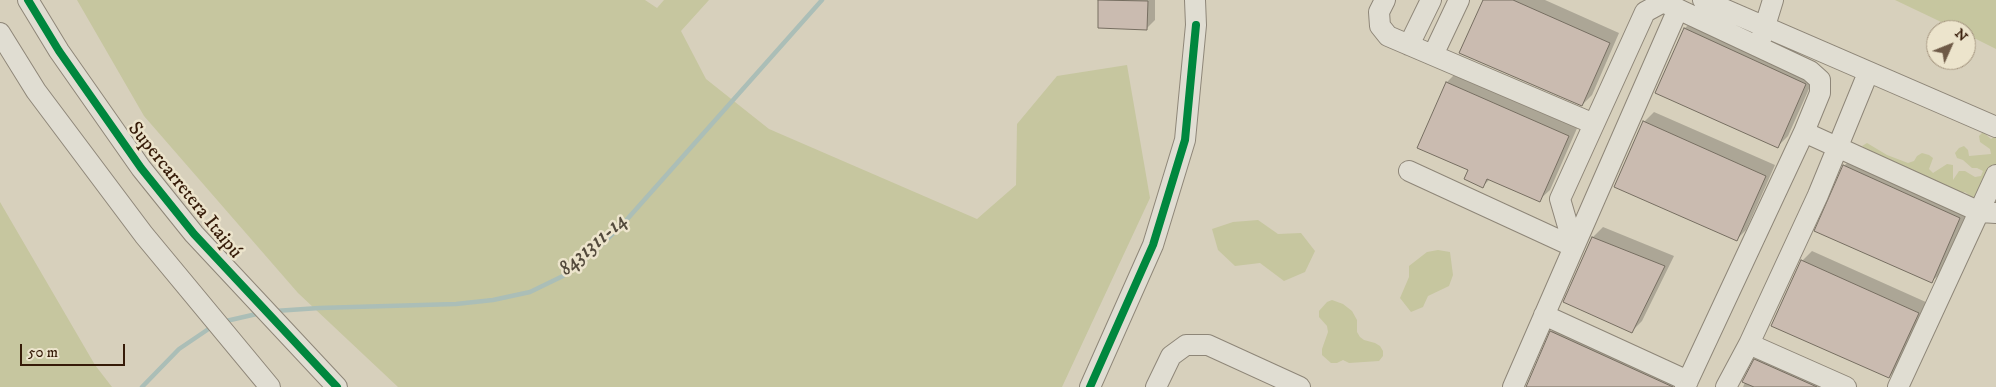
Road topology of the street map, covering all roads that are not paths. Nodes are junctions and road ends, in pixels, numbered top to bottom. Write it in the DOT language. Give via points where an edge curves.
graph roads {
  1 [pos="28,0"];
  2 [pos="1195,0"];
  3 [pos="1386,0"];
  4 [pos="1430,0"];
  5 [pos="1459,0"];
  6 [pos="1704,0"];
  7 [pos="1773,0"];
  8 [pos="1666,3"];
  9 [pos="1765,26"];
  10 [pos="0,33"];
  11 [pos="1409,45"];
  12 [pos="1758,47"];
  13 [pos="1433,55"];
  14 [pos="1868,73"];
  15 [pos="1594,124"];
  16 [pos="1996,127"];
  17 [pos="1804,132"];
  18 [pos="1837,146"];
  19 [pos="1409,171"];
  20 [pos="1996,175"];
  21 [pos="1988,213"];
  22 [pos="1574,247"];
  23 [pos="1544,315"];
  24 [pos="1750,344"];
  25 [pos="1687,384"];
  26 [pos="270,387"];
  27 [pos="336,387"];
  28 [pos="1090,387"];
  29 [pos="1156,387"];
  30 [pos="1300,387"];
  31 [pos="1513,387"];
  32 [pos="1726,387"];
  33 [pos="1846,387"];
  34 [pos="1898,387"];
  1 -- 27 [label="street, Supercarretera Itaipú" via="59,51 141,168 194,234"];
  2 -- 28 [label="street" via="1196,25 1185,140 1153,245"];
  3 -- 11 [label="street" via="1379,12 1380,26 1388,36"];
  4 -- 11 [label="street"];
  5 -- 13 [label="street"];
  6 -- 9 [label="street"];
  7 -- 9 [label="street"];
  8 -- 12 [label="street"];
  8 -- 15 [label="street" via="1645,12"];
  8 -- 22 [label="street"];
  9 -- 12 [label="street"];
  9 -- 14 [label="street"];
  10 -- 26 [label="street" via="36,91 144,234"];
  11 -- 13 [label="street"];
  12 -- 17 [label="street" via="1810,71 1820,80 1820,93"];
  13 -- 15 [label="street"];
  14 -- 16 [label="street"];
  14 -- 18 [label="street"];
  15 -- 22 [label="street" via="1560,199"];
  17 -- 18 [label="street"];
  17 -- 25 [label="street"];
  18 -- 21 [label="street"];
  18 -- 24 [label="street"];
  19 -- 22 [label="street"];
  20 -- 21 [label="street"];
  21 -- 34 [label="street"];
  22 -- 23 [label="street"];
  23 -- 25 [label="street"];
  23 -- 31 [label="street"];
  24 -- 32 [label="street"];
  24 -- 33 [label="street"];
  29 -- 30 [label="street" via="1171,356 1186,345 1208,345"];
}
